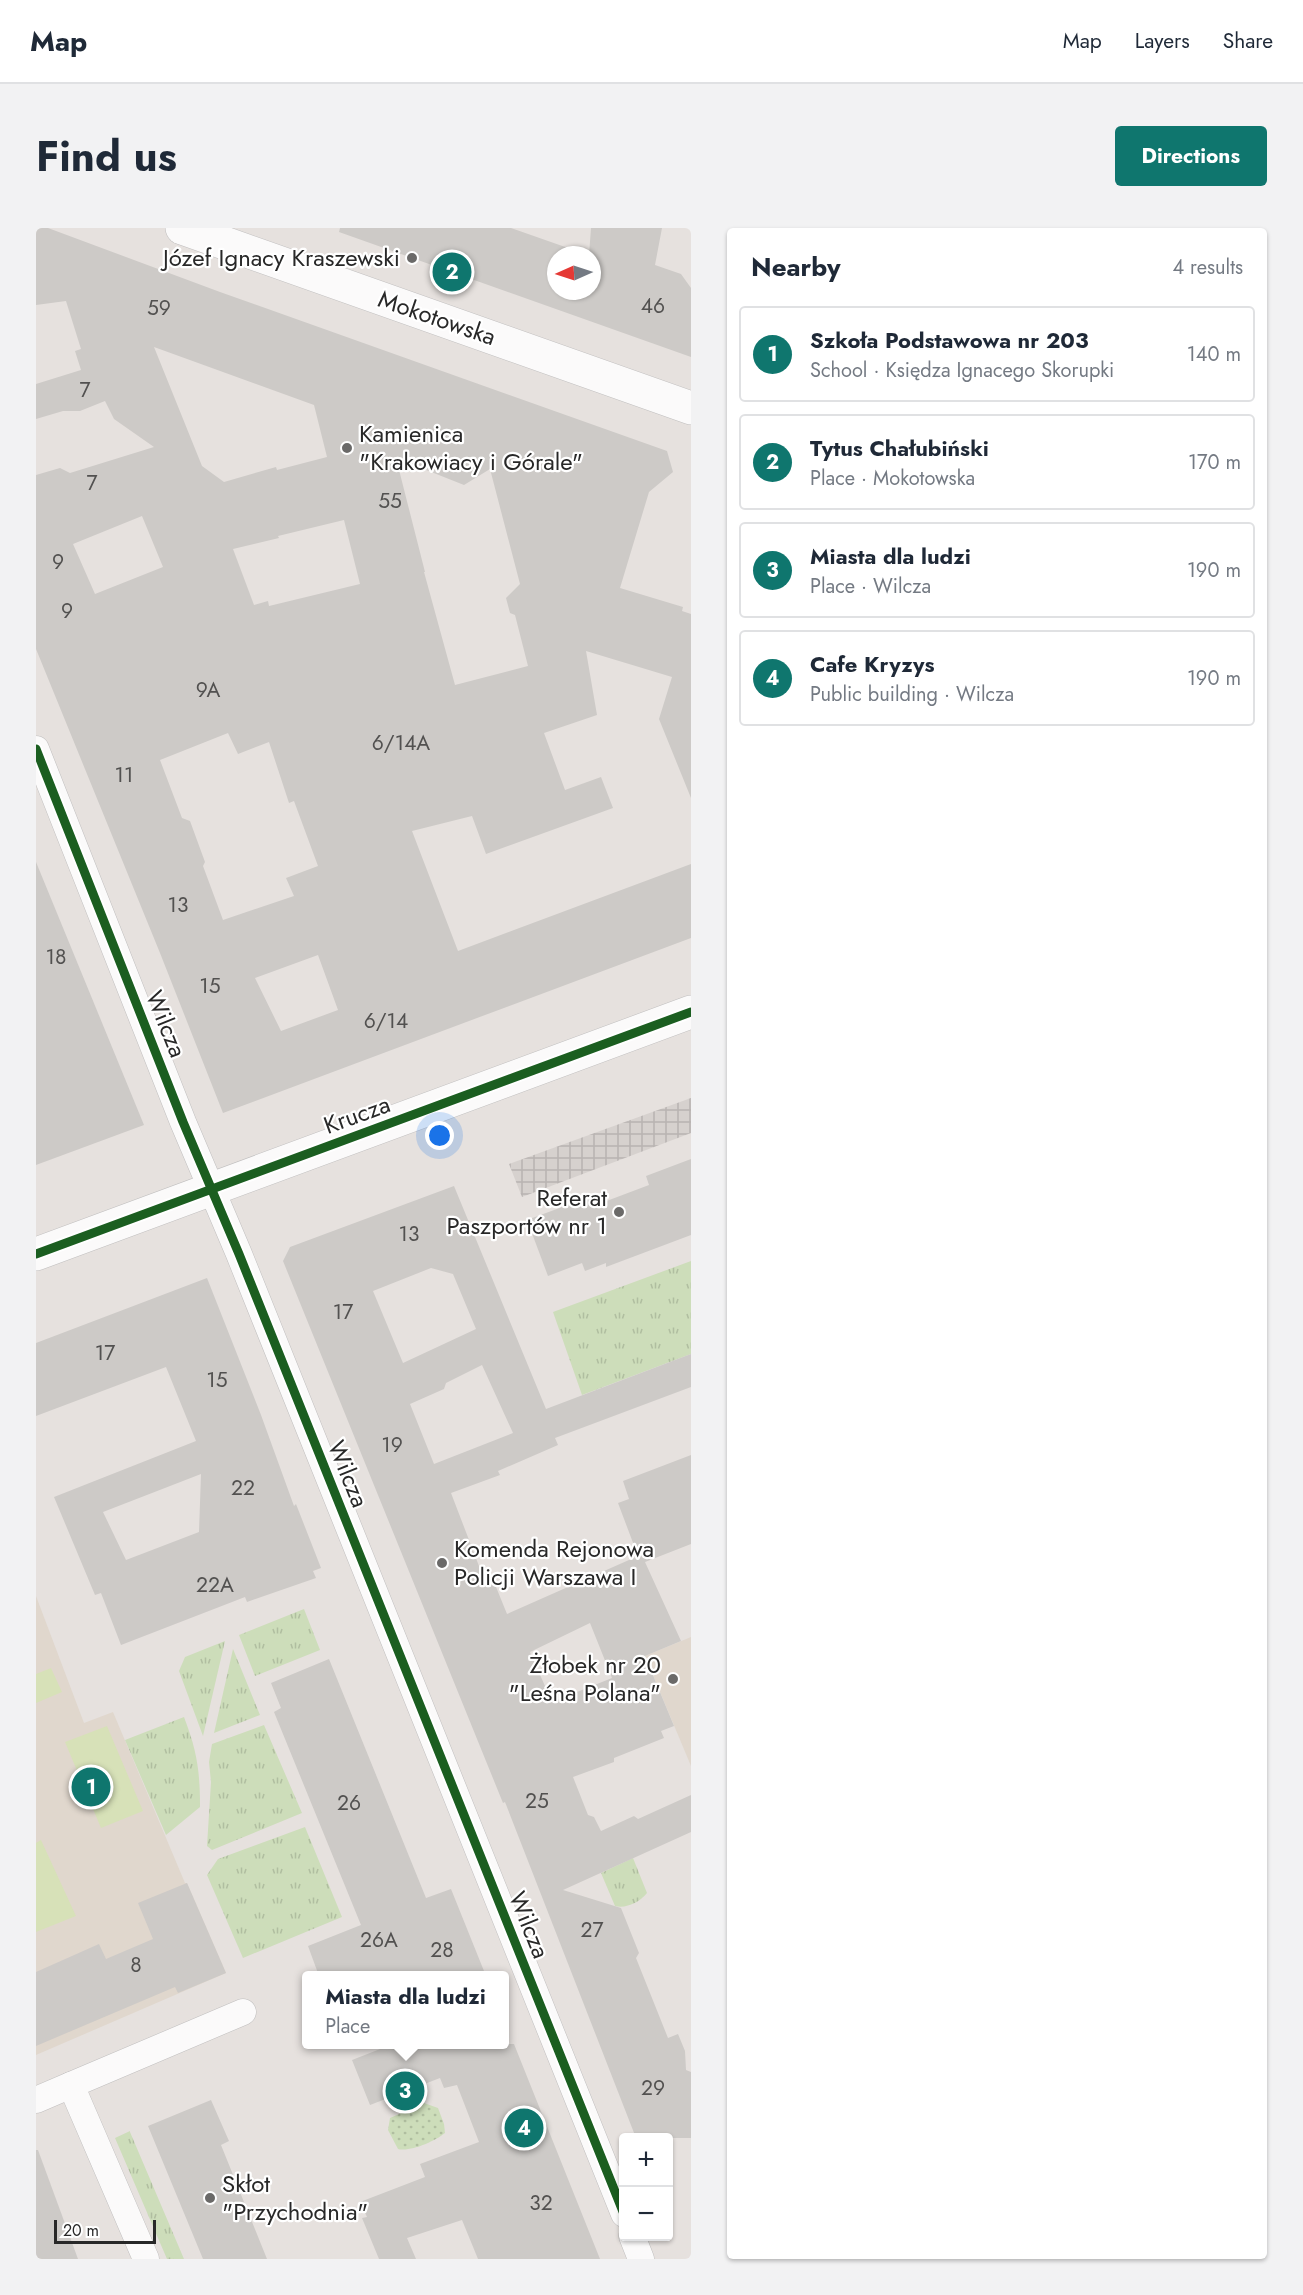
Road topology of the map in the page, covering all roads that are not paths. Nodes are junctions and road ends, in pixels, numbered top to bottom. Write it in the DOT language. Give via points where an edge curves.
graph roads {
  1 [pos="182,228"];
  2 [pos="691,408"];
  3 [pos="36,749"];
  4 [pos="691,1012"];
  5 [pos="213,1189"];
  6 [pos="36,1254"];
  7 [pos="243,2012"];
  8 [pos="71,2085"];
  9 [pos="36,2100"];
  10 [pos="619,2202"];
  11 [pos="635,2241"];
  12 [pos="146,2259"];
  13 [pos="641,2259"];
  1 -- 2 [label="street, Mokotowska"];
  3 -- 5 [label="street, Wilcza"];
  4 -- 5 [label="street, Krucza"];
  5 -- 6 [label="street, Krucza"];
  5 -- 10 [label="street, Wilcza"];
  7 -- 8 [label="street"];
  8 -- 9 [label="street"];
  8 -- 12 [label="street"];
  11 -- 13 [label="street"];
}
